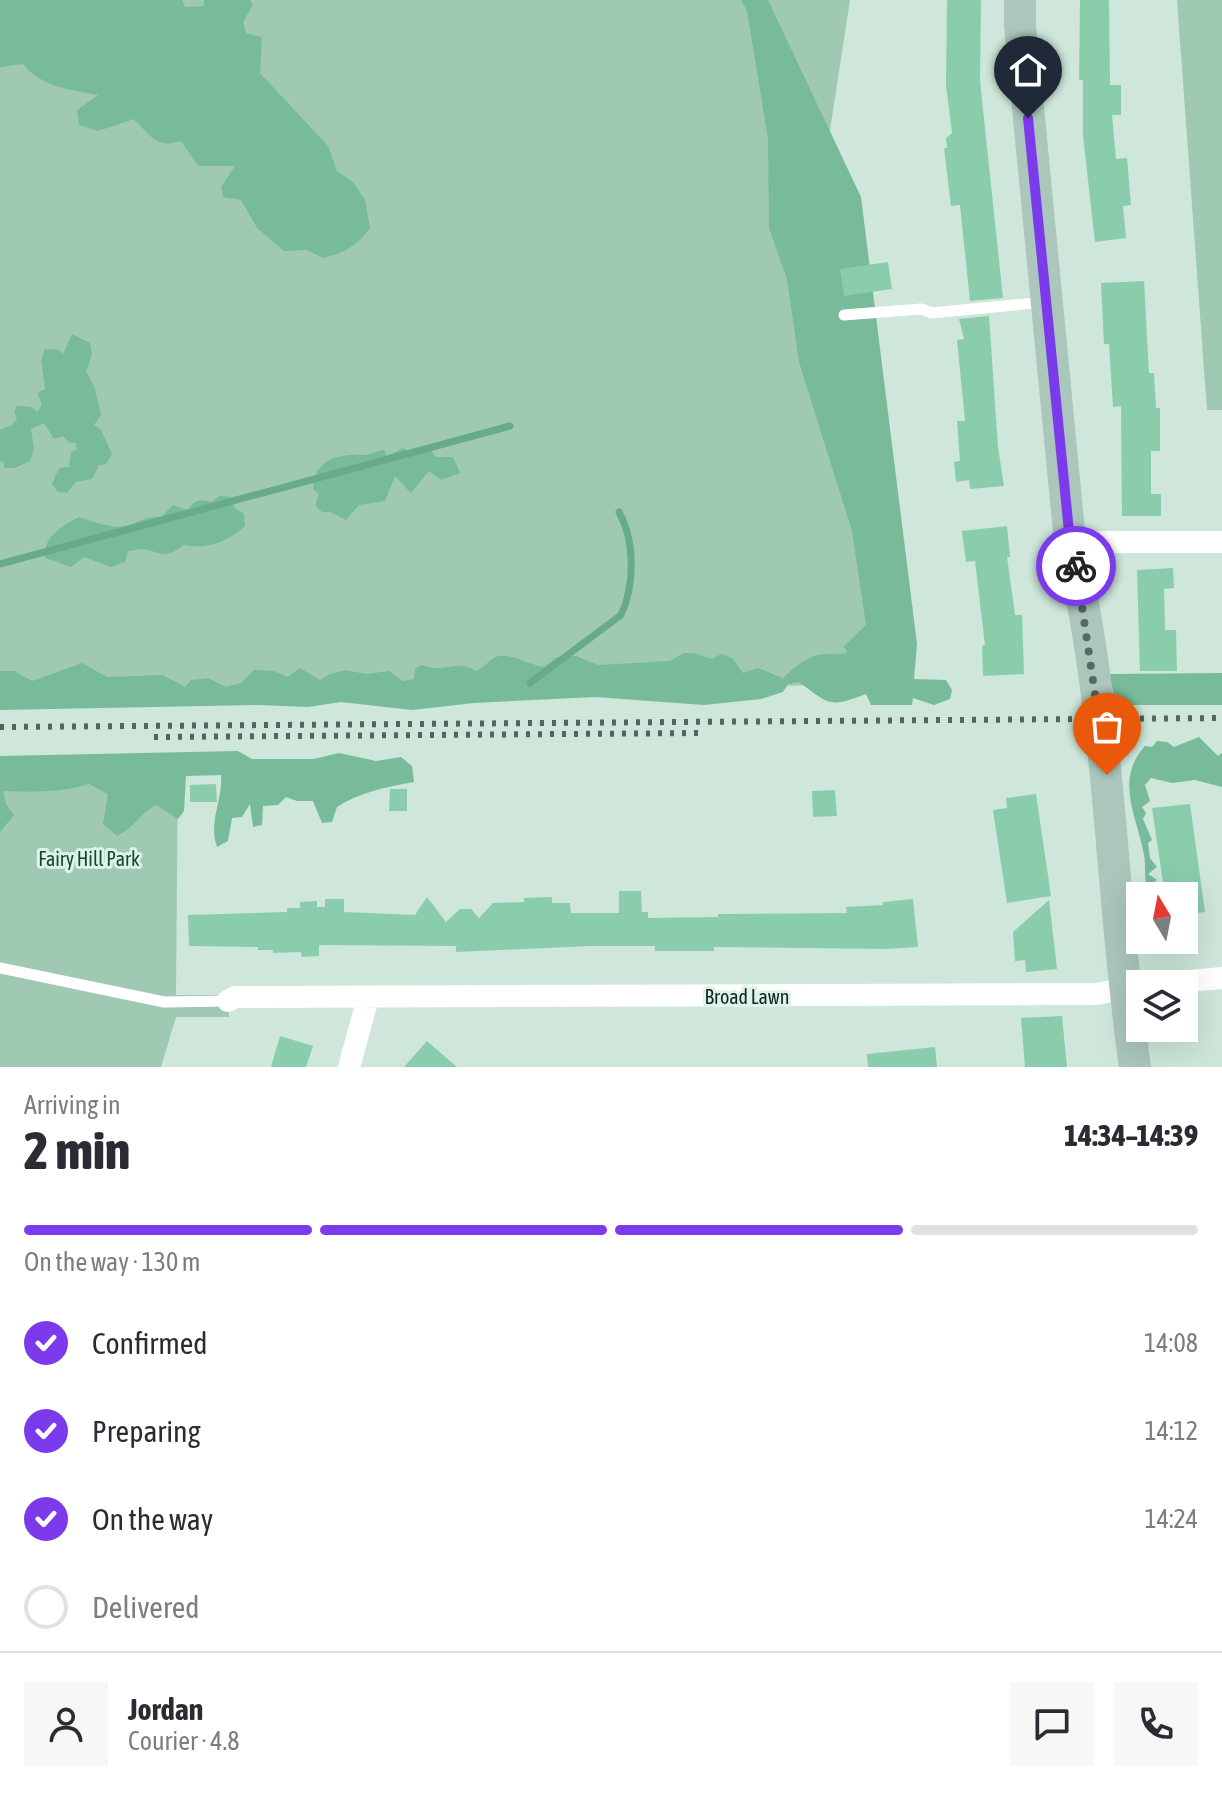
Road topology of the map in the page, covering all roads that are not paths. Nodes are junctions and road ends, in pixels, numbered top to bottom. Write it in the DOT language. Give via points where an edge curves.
graph roads {
  1 [pos="1020,0"];
  2 [pos="1045,302"];
  3 [pos="844,315"];
  4 [pos="1070,542"];
  5 [pos="1222,542"];
  6 [pos="0,968"];
  7 [pos="1130,970"];
  8 [pos="1222,978"];
  9 [pos="1198,980"];
  10 [pos="1126,988"];
  11 [pos="368,998"];
  12 [pos="228,1001"];
  13 [pos="1134,1042"];
  14 [pos="349,1067"];
  15 [pos="1135,1067"];
  1 -- 2 [label="main road"];
  2 -- 3 [label="lane"];
  2 -- 4 [label="main road"];
  4 -- 5 [label="street"];
  4 -- 7 [label="main road" via="1080,582"];
  6 -- 12 [label="lane" via="164,1002"];
  8 -- 9 [label="street"];
  10 -- 11 [label="street, Broad Lawn" via="1096,994"];
  11 -- 12 [label="street, Broad Lawn"];
  11 -- 14 [label="street"];
  13 -- 15 [label="main road"];
}
